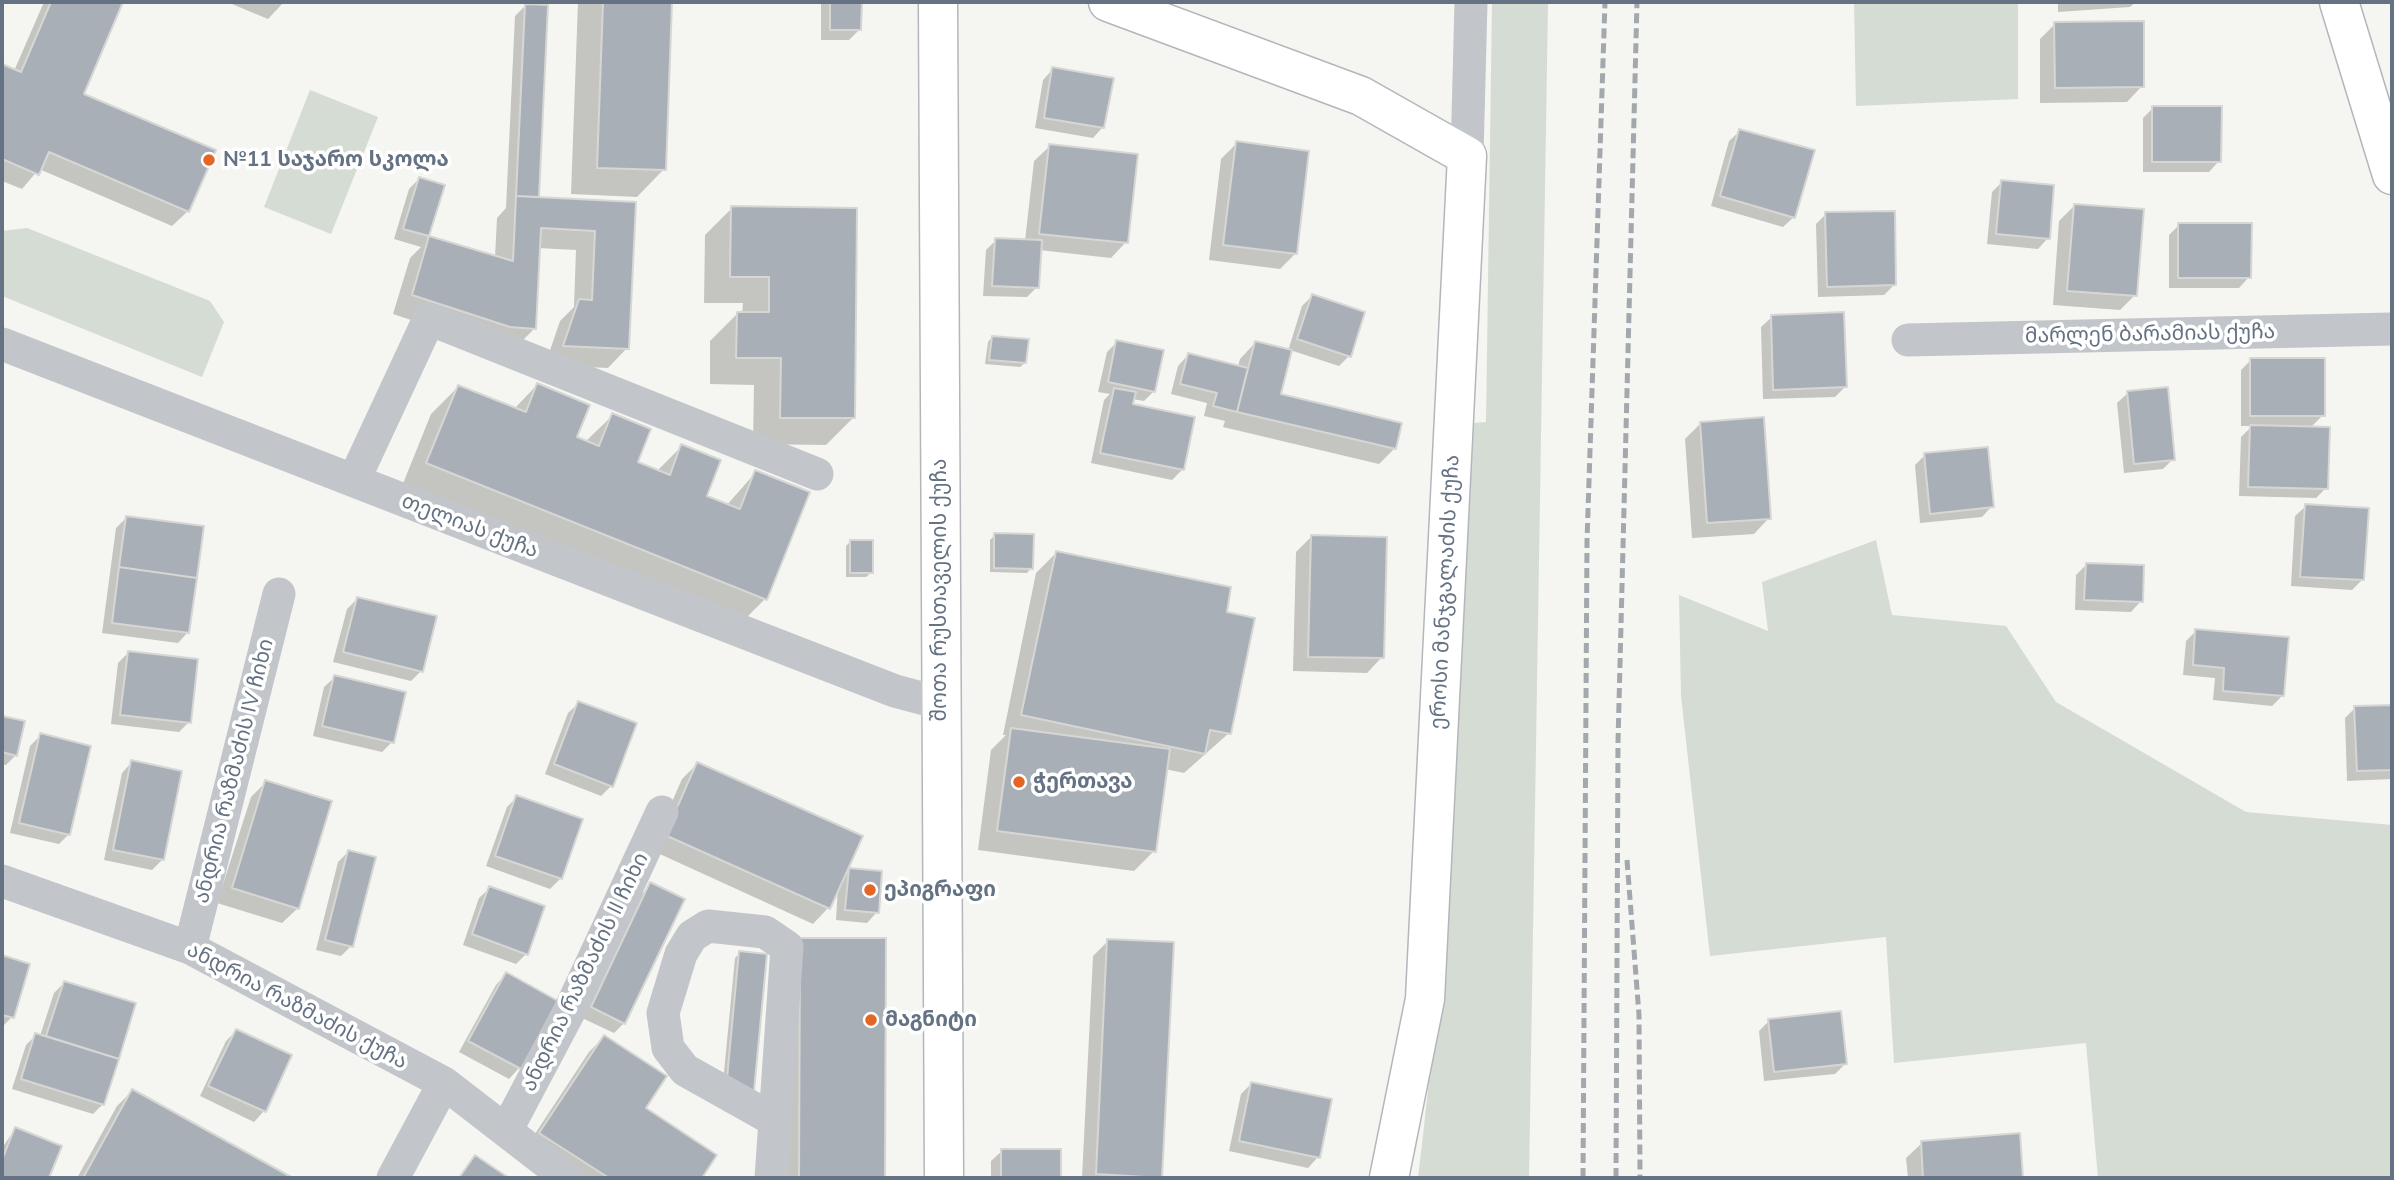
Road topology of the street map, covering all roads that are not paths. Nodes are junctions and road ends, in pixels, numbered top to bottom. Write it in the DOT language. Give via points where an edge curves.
graph roads {
  1 [pos="938,2"];
  2 [pos="1108,2"];
  3 [pos="1471,2"];
  4 [pos="2339,2"];
  5 [pos="1467,156"];
  6 [pos="2392,176"];
  7 [pos="2392,329"];
  8 [pos="1908,340"];
  9 [pos="2,344"];
  10 [pos="817,474"];
  11 [pos="354,480"];
  12 [pos="279,594"];
  13 [pos="940,703"];
  14 [pos="662,812"];
  15 [pos="2,881"];
  16 [pos="190,948"];
  17 [pos="444,1083"];
  18 [pos="776,1121"];
  19 [pos="506,1131"];
  20 [pos="393,1178"];
  21 [pos="567,1178"];
  22 [pos="771,1178"];
  23 [pos="944,1178"];
  24 [pos="1390,1178"];
  1 -- 13 [label="main road, შოთა რუსთაველის ქუჩა"];
  2 -- 5 [label="main road" via="1361,96"];
  3 -- 5 [label="street, ეროსი მანჯგალაძის ქუჩა"];
  4 -- 6 [label="main road"];
  5 -- 24 [label="main road, ეროსი მანჯგალაძის ქუჩა" via="1425,999"];
  7 -- 8 [label="street, მარლენ ბარამიას ქუჩა"];
  9 -- 11 [label="street, თელიას ქუჩა"];
  10 -- 11 [label="street" via="429,318"];
  11 -- 13 [label="street, თელიას ქუჩა" via="895,691"];
  12 -- 16 [label="street, ანდრია რაზმაძის IV ჩიხი"];
  13 -- 23 [label="main road, შოთა რუსთაველის ქუჩა"];
  14 -- 19 [label="street, ანდრია რაზმაძის II ჩიხი" via="570,1010"];
  15 -- 16 [label="street, ანდრია რაზმაძის ქუჩა"];
  16 -- 17 [label="street, ანდრია რაზმაძის ქუჩა"];
  17 -- 19 [label="street, ანდრია რაზმაძის ქუჩა"];
  17 -- 20 [label="street"];
  18 -- 18 [label="street" via="787,947 765,932 708,926 692,936 681,954 663,1013 668,1048 685,1070"];
  18 -- 22 [label="street"];
  19 -- 21 [label="street, ანდრია რაზმაძის ქუჩა"];
}
